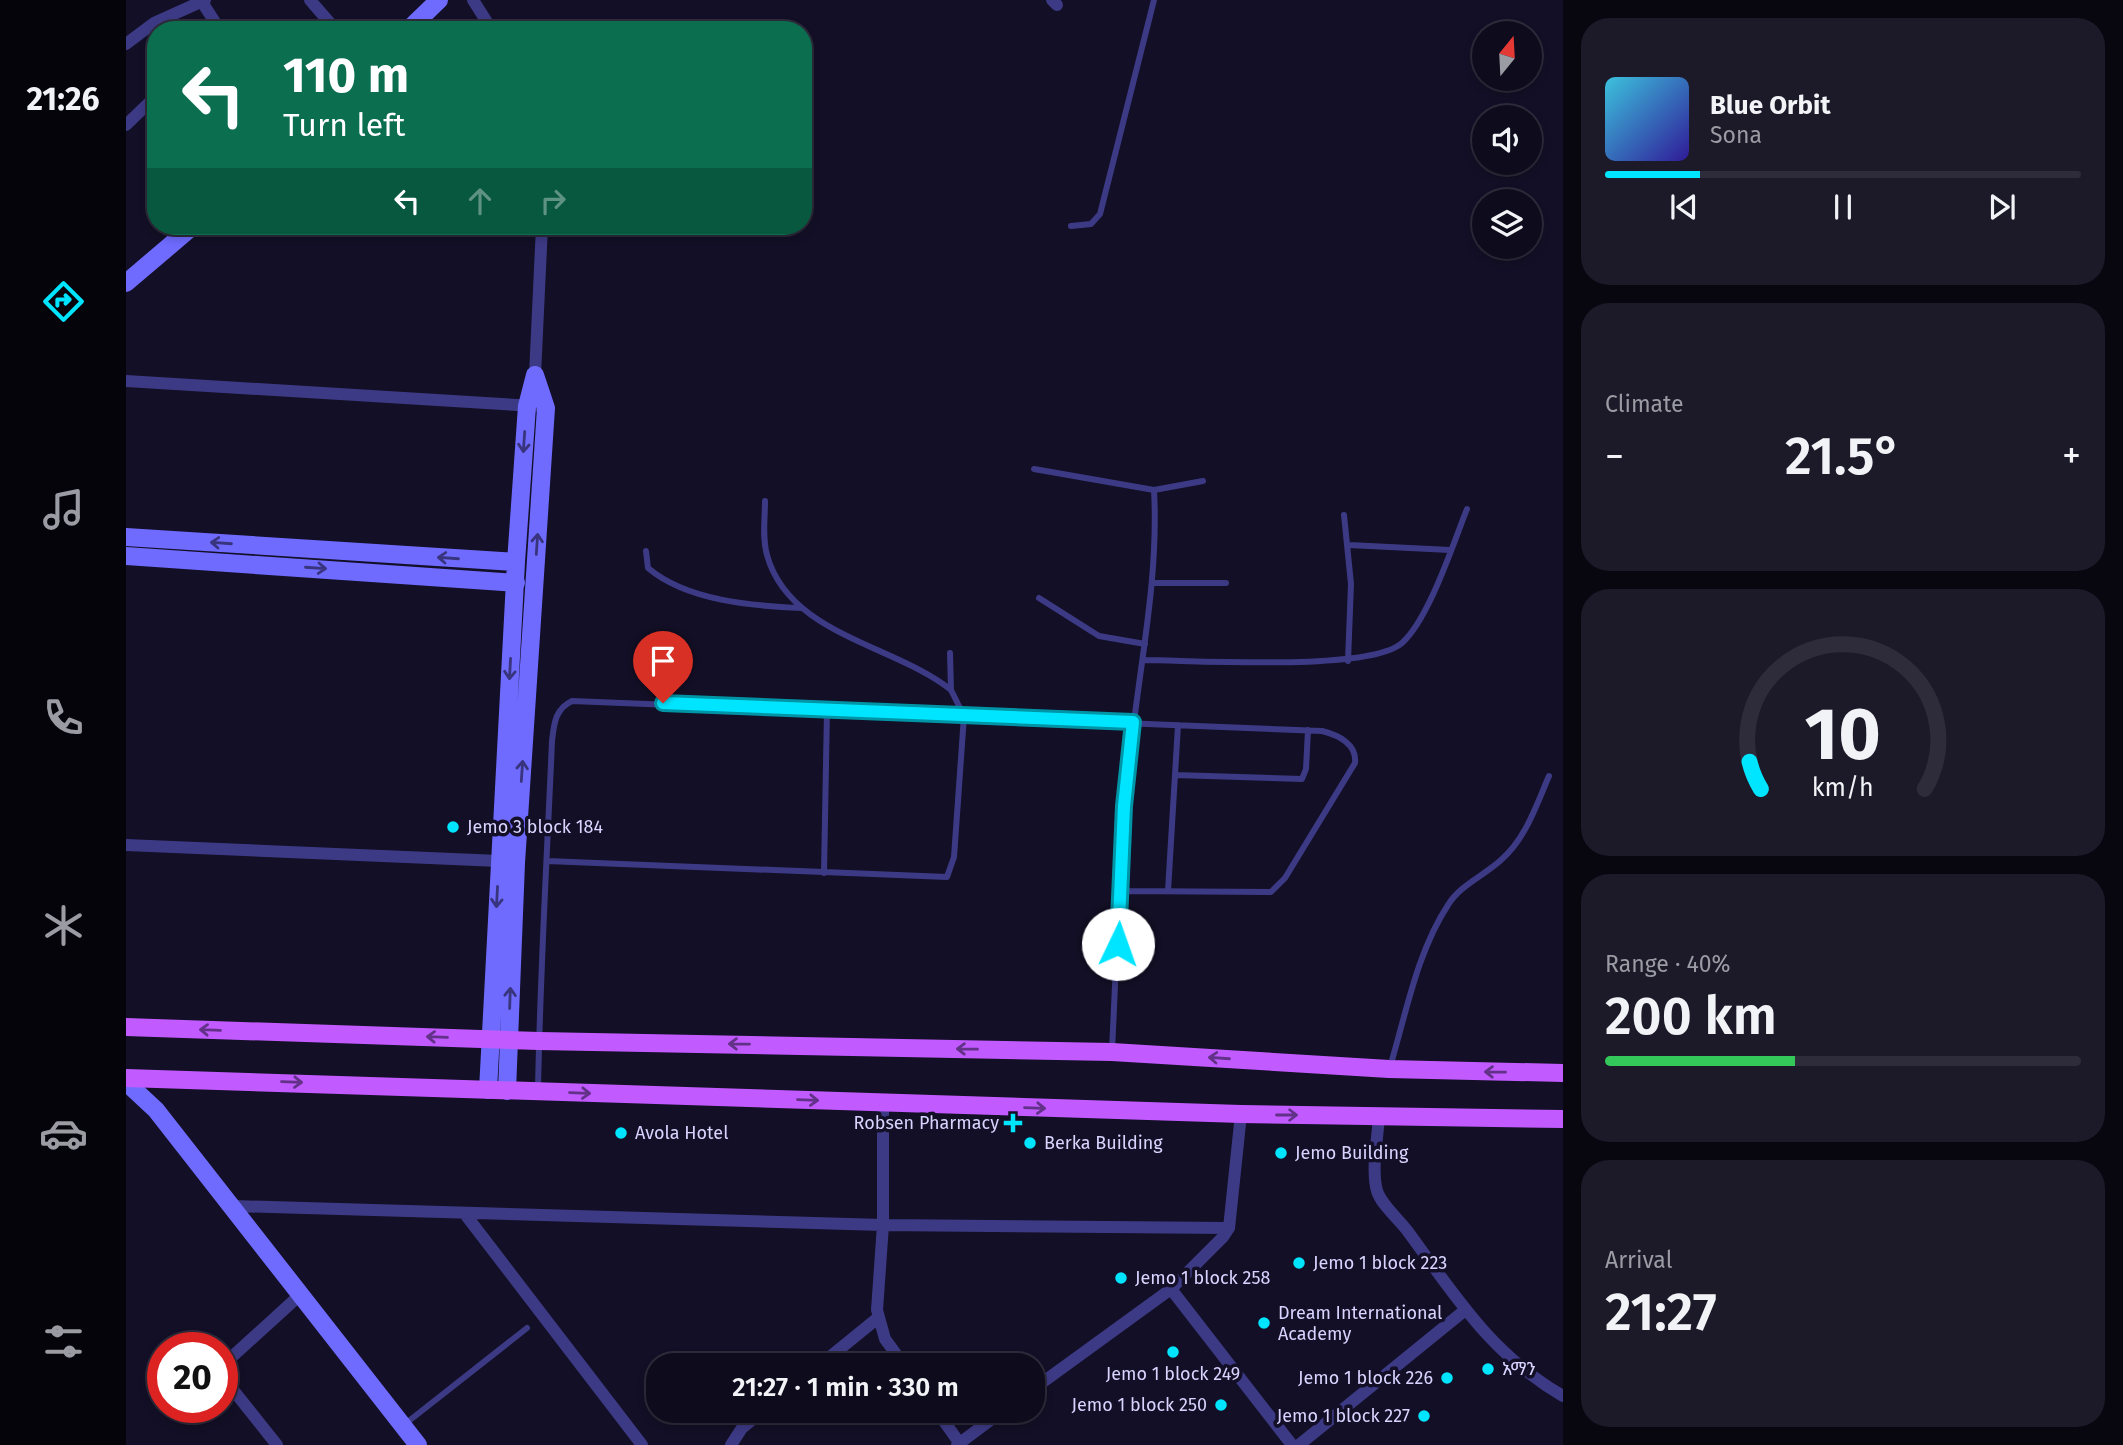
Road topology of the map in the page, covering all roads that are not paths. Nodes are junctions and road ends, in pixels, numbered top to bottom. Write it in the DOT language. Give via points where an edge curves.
graph roads {
  1 [pos="310,0"];
  2 [pos="472,0"];
  3 [pos="1154,0"];
  4 [pos="203,1"];
  5 [pos="430,3"];
  6 [pos="158,21"];
  7 [pos="215,21"];
  8 [pos="328,21"];
  9 [pos="415,21"];
  10 [pos="486,21"];
  11 [pos="147,28"];
  12 [pos="126,44"];
  13 [pos="147,105"];
  14 [pos="126,125"];
  15 [pos="1071,226"];
  16 [pos="181,235"];
  17 [pos="542,235"];
  18 [pos="128,276"];
  19 [pos="535,375"];
  20 [pos="126,381"];
  21 [pos="527,406"];
  22 [pos="545,408"];
  23 [pos="1034,469"];
  24 [pos="1202,481"];
  25 [pos="1154,490"];
  26 [pos="765,502"];
  27 [pos="1467,509"];
  28 [pos="1344,514"];
  29 [pos="126,537"];
  30 [pos="1349,545"];
  31 [pos="1450,550"];
  32 [pos="352,551"];
  33 [pos="646,551"];
  34 [pos="126,556"];
  35 [pos="516,562"];
  36 [pos="351,570"];
  37 [pos="516,583"];
  38 [pos="1153,583"];
  39 [pos="1226,583"];
  40 [pos="1038,598"];
  41 [pos="802,608"];
  42 [pos="1145,644"];
  43 [pos="950,653"];
  44 [pos="1143,660"];
  45 [pos="1348,661"];
  46 [pos="951,690"];
  47 [pos="827,710"];
  48 [pos="964,716"];
  49 [pos="1133,722"];
  50 [pos="1178,725"];
  51 [pos="1308,730"];
  52 [pos="1175,775"];
  53 [pos="1549,776"];
  54 [pos="126,845"];
  55 [pos="547,861"];
  56 [pos="499,862"];
  57 [pos="824,873"];
  58 [pos="1121,891"];
  59 [pos="1168,891"];
  60 [pos="126,1027"];
  61 [pos="490,1039"];
  62 [pos="508,1039"];
  63 [pos="539,1041"];
  64 [pos="1112,1052"];
  65 [pos="1390,1069"];
  66 [pos="1563,1073"];
  67 [pos="158,1077"];
  68 [pos="126,1080"];
  69 [pos="488,1090"];
  70 [pos="507,1091"];
  71 [pos="538,1092"];
  72 [pos="883,1103"];
  73 [pos="156,1110"];
  74 [pos="1241,1114"];
  75 [pos="1379,1115"];
  76 [pos="1563,1119"];
  77 [pos="233,1206"];
  78 [pos="465,1214"];
  79 [pos="883,1225"];
  80 [pos="1229,1228"];
  81 [pos="1171,1289"];
  82 [pos="301,1294"];
  83 [pos="1464,1311"];
  84 [pos="879,1317"];
  85 [pos="527,1328"];
  86 [pos="238,1351"];
  87 [pos="835,1353"];
  88 [pos="895,1353"];
  89 [pos="1045,1381"];
  90 [pos="238,1396"];
  91 [pos="1563,1396"];
  92 [pos="748,1423"];
  93 [pos="945,1423"];
  94 [pos="987,1423"];
  95 [pos="403,1425"];
  96 [pos="959,1444"];
  97 [pos="277,1445"];
  98 [pos="418,1445"];
  99 [pos="642,1445"];
  100 [pos="731,1445"];
  101 [pos="1292,1445"];
  102 [pos="1299,1445"];
  1 -- 8 [label="street"];
  2 -- 10 [label="street"];
  3 -- 15 [label="lane" via="1100,214 1091,224"];
  4 -- 6 [label="street"];
  4 -- 7 [label="street"];
  5 -- 9 [label="street"];
  11 -- 12 [label="street"];
  13 -- 14 [label="street"];
  16 -- 18 [label="street"];
  17 -- 19 [label="street"];
  19 -- 21 [label="street"];
  19 -- 22 [label="street"];
  20 -- 21 [label="street"];
  21 -- 22 [label="street"];
  21 -- 35 [label="street, one-way"];
  62 -- 22 [label="street, one-way"];
  23 -- 25 [label="lane"];
  24 -- 25 [label="lane"];
  25 -- 38 [label="lane"];
  26 -- 41 [label="lane" via="767,555 774,572"];
  27 -- 31 [label="lane"];
  28 -- 30 [label="lane"];
  32 -- 29 [label="street, one-way"];
  30 -- 31 [label="lane"];
  30 -- 45 [label="lane"];
  31 -- 45 [label="lane" via="1425,610 1403,642 1388,652"];
  35 -- 32 [label="street, one-way"];
  32 -- 36 [label="street"];
  33 -- 41 [label="lane" via="648,568 677,587"];
  34 -- 36 [label="street, one-way"];
  35 -- 37 [label="street"];
  36 -- 37 [label="street"];
  37 -- 56 [label="street, one-way"];
  38 -- 39 [label="lane"];
  38 -- 42 [label="lane"];
  40 -- 42 [label="lane" via="1099,636"];
  41 -- 46 [label="lane" via="932,675"];
  42 -- 44 [label="lane"];
  43 -- 46 [label="lane"];
  44 -- 45 [label="lane"];
  44 -- 49 [label="lane"];
  46 -- 48 [label="lane"];
  47 -- 48 [label="lane"];
  47 -- 55 [label="lane" via="582,700 566,704 555,720 552,741"];
  47 -- 57 [label="lane"];
  48 -- 49 [label="lane"];
  48 -- 57 [label="lane" via="951,873 941,878"];
  49 -- 50 [label="lane"];
  49 -- 58 [label="lane"];
  50 -- 51 [label="lane"];
  50 -- 52 [label="lane"];
  51 -- 52 [label="lane" via="1303,779"];
  51 -- 59 [label="lane" via="1345,740 1355,763 1279,887 1262,894"];
  52 -- 59 [label="lane"];
  53 -- 65 [label="lane" via="1514,846 1449,902 1413,988"];
  54 -- 56 [label="street"];
  55 -- 57 [label="lane"];
  55 -- 63 [label="lane"];
  56 -- 61 [label="street, one-way"];
  58 -- 59 [label="lane"];
  58 -- 64 [label="lane"];
  61 -- 60 [label="main road, one-way"];
  61 -- 62 [label="main road"];
  61 -- 69 [label="street"];
  62 -- 63 [label="main road"];
  62 -- 70 [label="street"];
  64 -- 63 [label="main road, one-way"];
  63 -- 71 [label="lane"];
  65 -- 64 [label="main road, one-way"];
  66 -- 65 [label="main road, one-way"];
  67 -- 68 [label="main road"];
  67 -- 69 [label="main road, one-way"];
  67 -- 73 [label="street"];
  68 -- 73 [label="street"];
  69 -- 70 [label="main road"];
  70 -- 71 [label="main road"];
  71 -- 72 [label="main road, one-way"];
  72 -- 74 [label="main road, one-way"];
  72 -- 79 [label="street"];
  73 -- 77 [label="street"];
  74 -- 75 [label="main road, one-way"];
  74 -- 80 [label="street"];
  75 -- 76 [label="main road"];
  75 -- 83 [label="street" via="1377,1189"];
  77 -- 78 [label="street"];
  77 -- 82 [label="street"];
  78 -- 79 [label="street"];
  78 -- 99 [label="street"];
  79 -- 80 [label="street"];
  79 -- 84 [label="street"];
  80 -- 81 [label="street"];
  81 -- 89 [label="street"];
  81 -- 101 [label="street"];
  82 -- 86 [label="street"];
  82 -- 95 [label="street"];
  83 -- 91 [label="street" via="1497,1349"];
  83 -- 102 [label="street"];
  84 -- 87 [label="street"];
  84 -- 88 [label="street" via="885,1339"];
  85 -- 95 [label="lane"];
  90 -- 97 [label="street"];
  92 -- 100 [label="street"];
  93 -- 96 [label="street"];
  94 -- 96 [label="street"];
  95 -- 98 [label="street"];
}
